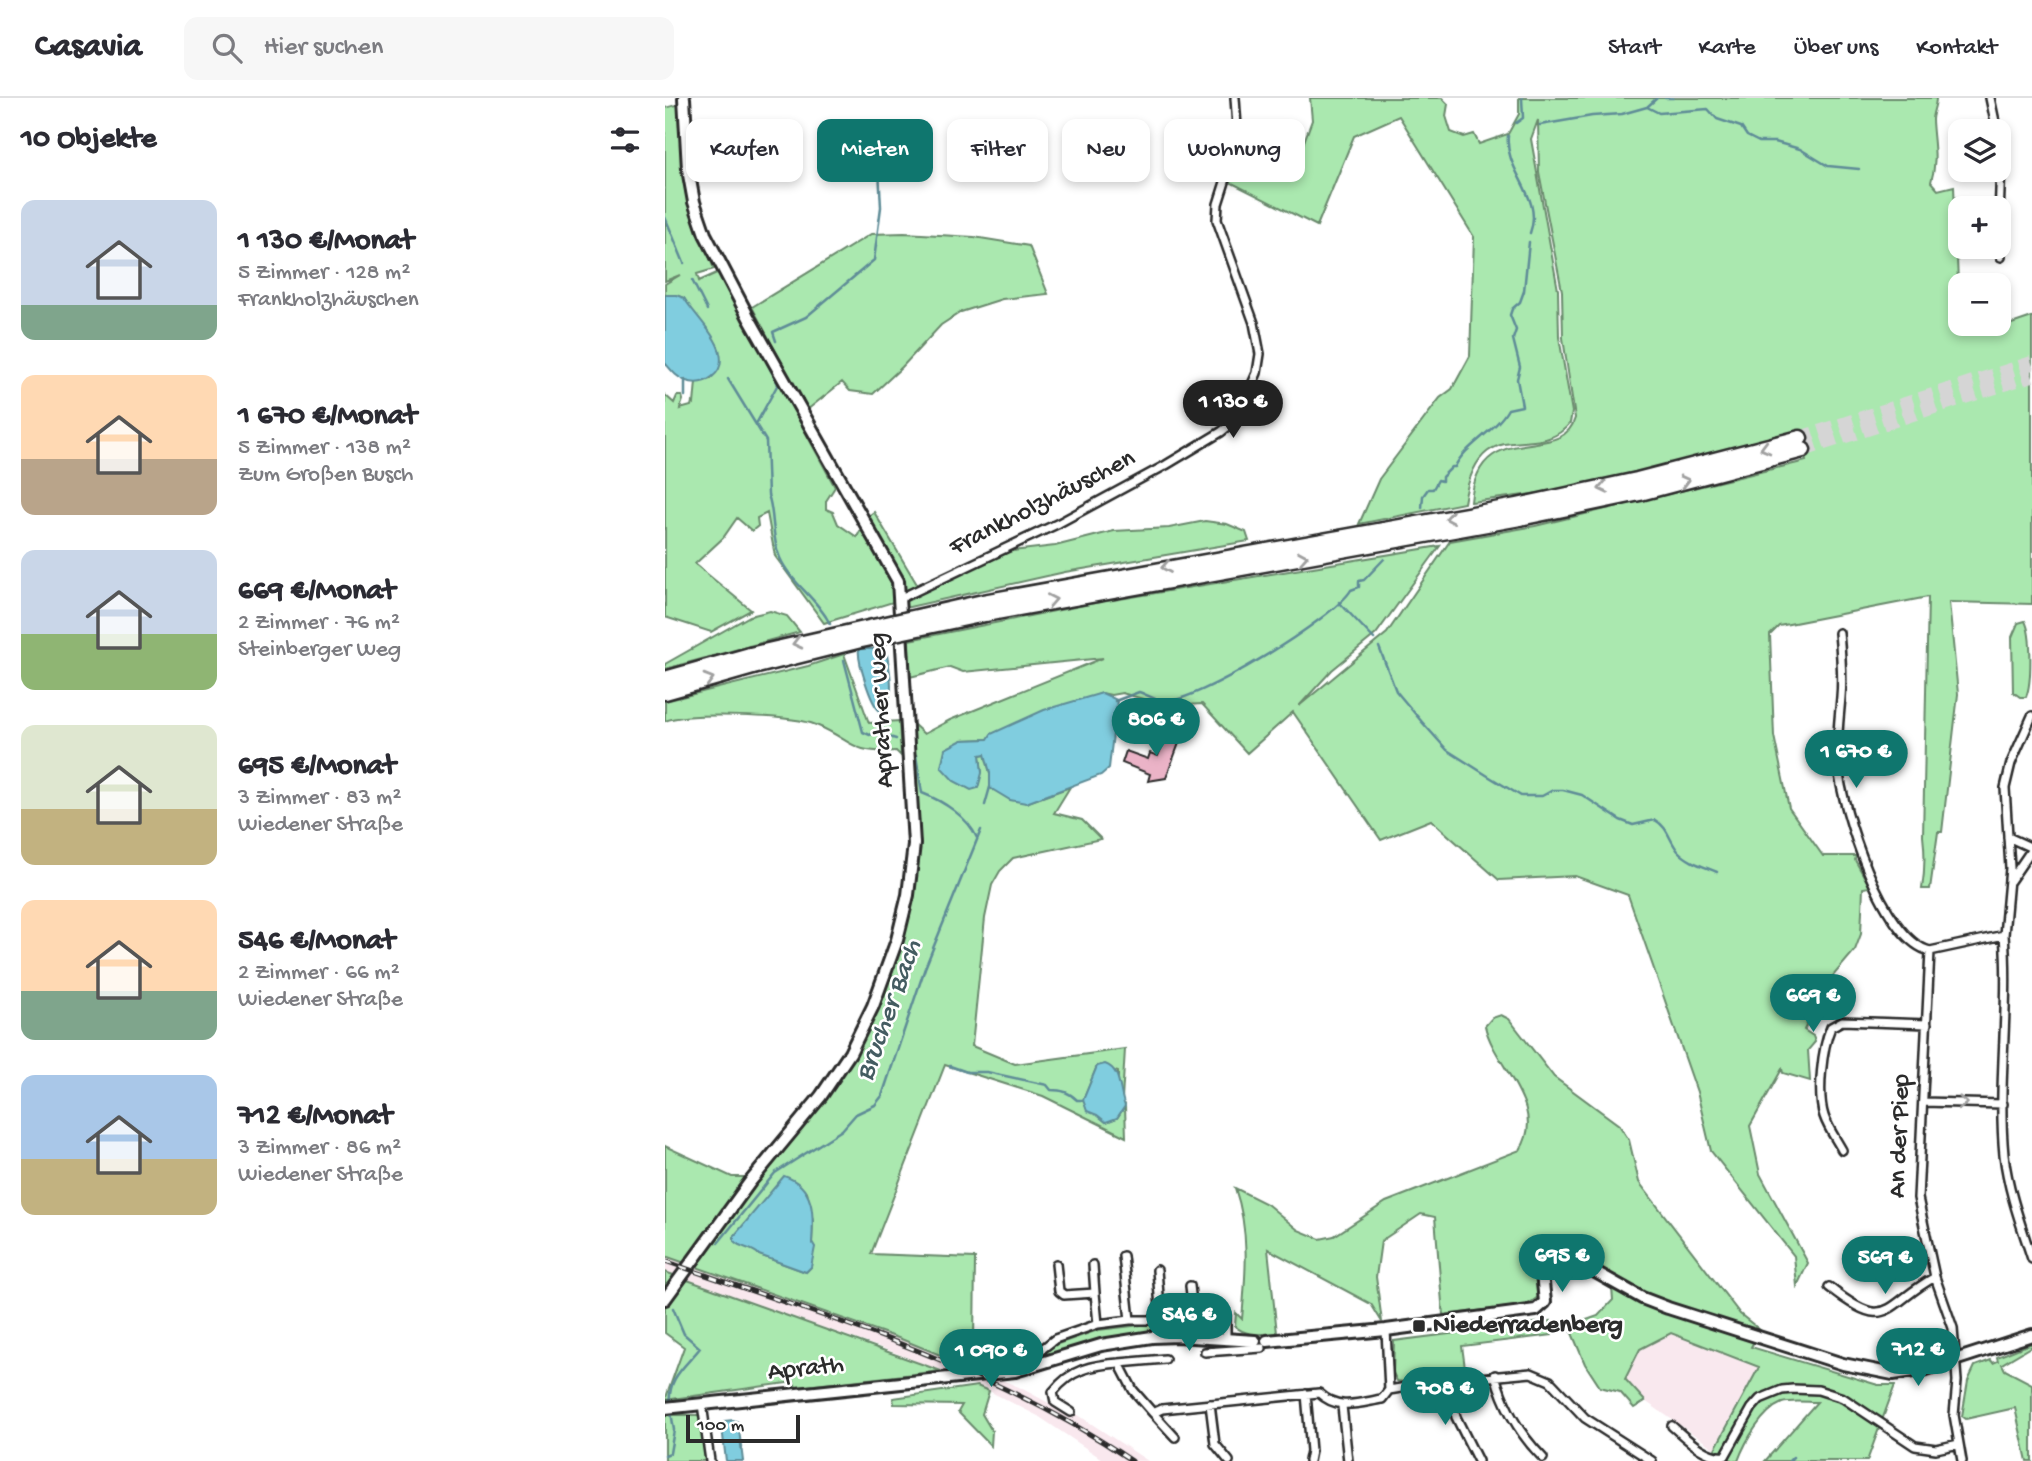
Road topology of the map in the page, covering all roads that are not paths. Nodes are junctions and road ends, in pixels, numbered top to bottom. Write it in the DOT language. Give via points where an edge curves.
graph roads {
  1 [pos="684,98"];
  2 [pos="1235,98"];
  3 [pos="1990,98"];
  4 [pos="1994,119"];
  5 [pos="1801,444"];
  6 [pos="901,598"];
  7 [pos="1839,633"];
  8 [pos="751,661"];
  9 [pos="665,679"];
  10 [pos="665,692"];
  11 [pos="2032,716"];
  12 [pos="2008,837"];
  13 [pos="2032,848"];
  14 [pos="2009,881"];
  15 [pos="2004,935"];
  16 [pos="1930,951"];
  17 [pos="1927,1024"];
  18 [pos="1923,1102"];
  19 [pos="2003,1104"];
  20 [pos="1842,1150"];
  21 [pos="1123,1256"];
  22 [pos="2032,1259"];
  23 [pos="1056,1264"];
  24 [pos="1093,1265"];
  25 [pos="1157,1270"];
  26 [pos="1935,1277"];
  27 [pos="1190,1286"];
  28 [pos="1829,1287"];
  29 [pos="1095,1293"];
  30 [pos="665,1300"];
  31 [pos="1129,1320"];
  32 [pos="1161,1320"];
  33 [pos="1194,1320"];
  34 [pos="1098,1324"];
  35 [pos="1386,1330"];
  36 [pos="2032,1335"];
  37 [pos="1226,1340"];
  38 [pos="1259,1345"];
  39 [pos="1205,1352"];
  40 [pos="1028,1360"];
  41 [pos="1165,1360"];
  42 [pos="1956,1360"];
  43 [pos="1119,1363"];
  44 [pos="1496,1375"];
  45 [pos="1448,1381"];
  46 [pos="1389,1391"];
  47 [pos="1306,1394"];
  48 [pos="702,1404"];
  49 [pos="1210,1404"];
  50 [pos="1342,1406"];
  51 [pos="665,1408"];
  52 [pos="1071,1412"];
  53 [pos="1153,1413"];
  54 [pos="1672,1426"];
  55 [pos="1175,1437"];
  56 [pos="1959,1444"];
  57 [pos="1543,1458"];
  58 [pos="710,1461"];
  59 [pos="1229,1461"];
  60 [pos="1309,1461"];
  61 [pos="1348,1461"];
  62 [pos="1478,1461"];
  63 [pos="1652,1461"];
  64 [pos="1962,1461"];
  1 -- 6 [label="main road, Aprather Weg" via="688,169 705,234 898,581"];
  2 -- 6 [label="street, Frankholzhäuschen" via="1238,141 1217,220 1254,323 1260,354 1257,373 1236,418 1221,432 1110,496"];
  3 -- 4 [label="street"];
  5 -- 8 [label="highway, bridge" via="1640,493 984,608 857,641"];
  6 -- 30 [label="main road, Aprather Weg" via="914,845 908,895 886,972 837,1074 750,1182"];
  7 -- 16 [label="street" via="1842,686 1837,746 1845,807 1877,891 1910,942"];
  8 -- 9 [label="highway"];
  10 -- 8 [label="highway, one-way"];
  11 -- 12 [label="street" via="2004,788"];
  12 -- 13 [label="street"];
  12 -- 14 [label="street"];
  13 -- 14 [label="street"];
  14 -- 15 [label="street"];
  15 -- 16 [label="street"];
  15 -- 19 [label="street"];
  16 -- 17 [label="street, An der Piep"];
  17 -- 18 [label="street, An der Piep"];
  17 -- 20 [label="street" via="1842,1021 1831,1027 1823,1049 1822,1105"];
  18 -- 19 [label="street, one-way"];
  18 -- 26 [label="street, An der Piep" via="1918,1198"];
  19 -- 22 [label="street" via="2007,1171"];
  21 -- 31 [label="street"];
  23 -- 29 [label="street" via="1063,1295"];
  24 -- 29 [label="street"];
  25 -- 32 [label="street"];
  26 -- 28 [label="street" via="1897,1306 1874,1312 1853,1306"];
  26 -- 42 [label="street, An der Piep" via="1953,1328"];
  27 -- 33 [label="street"];
  29 -- 34 [label="street"];
  31 -- 32 [label="street"];
  31 -- 34 [label="street"];
  32 -- 33 [label="street"];
  33 -- 37 [label="street" via="1220,1310 1226,1314"];
  34 -- 40 [label="street" via="1055,1339"];
  35 -- 38 [label="main road, Aprath"];
  35 -- 42 [label="main road, Aprath" via="1535,1310 1545,1302 1541,1264 1552,1250 1642,1298 1843,1364 1893,1374 1914,1373"];
  35 -- 46 [label="street"];
  36 -- 42 [label="main road"];
  37 -- 38 [label="main road, Aprath"];
  37 -- 48 [label="main road, Aprath" via="1177,1336 1126,1340 1027,1369"];
  38 -- 39 [label="street"];
  41 -- 43 [label="street"];
  42 -- 56 [label="street, An der Piep" via="1954,1415"];
  43 -- 52 [label="street" via="1077,1370 1061,1382 1053,1399"];
  43 -- 53 [label="street" via="1133,1390"];
  44 -- 45 [label="street"];
  44 -- 57 [label="street" via="1512,1417"];
  44 -- 63 [label="street" via="1541,1376 1585,1418"];
  45 -- 46 [label="street"];
  45 -- 62 [label="street" via="1456,1417"];
  46 -- 50 [label="street" via="1382,1399"];
  47 -- 49 [label="street"];
  47 -- 50 [label="street" via="1319,1393"];
  47 -- 60 [label="street"];
  48 -- 51 [label="main road, Aprath"];
  48 -- 58 [label="street"];
  49 -- 53 [label="street"];
  49 -- 59 [label="street" via="1215,1444"];
  50 -- 61 [label="street"];
  53 -- 55 [label="street"];
  54 -- 56 [label="street" via="1708,1452 1725,1456 1760,1399 1782,1390 1806,1389 1843,1398 1915,1446 1937,1449"];
  56 -- 64 [label="street, An der Piep"];
}
